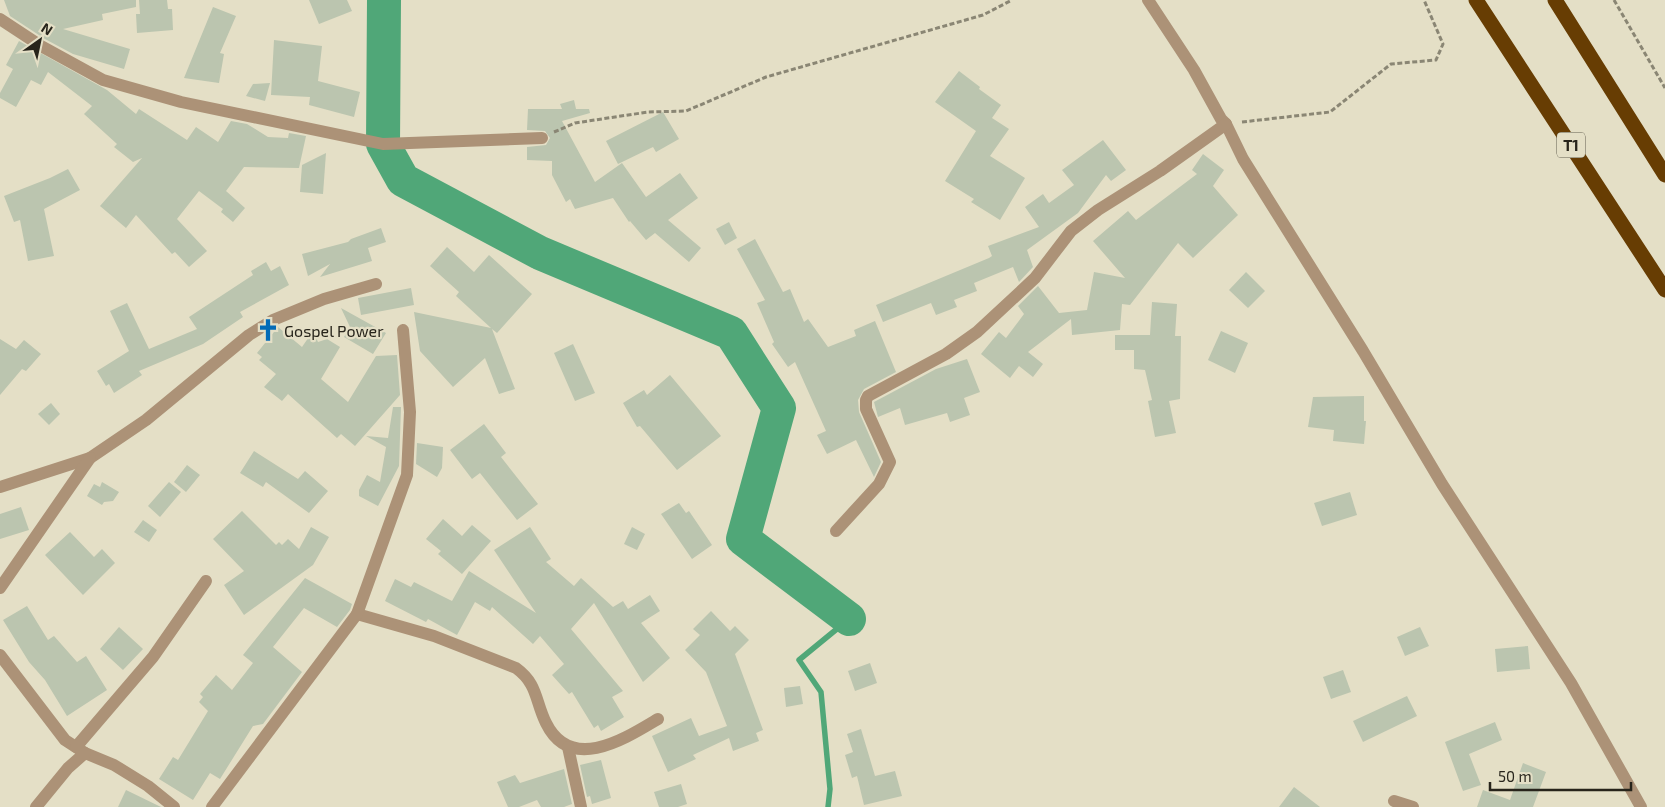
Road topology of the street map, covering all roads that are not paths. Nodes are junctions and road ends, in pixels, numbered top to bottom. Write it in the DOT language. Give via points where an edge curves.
graph roads {
  1 [pos="1148,0"];
  2 [pos="1476,0"];
  3 [pos="1556,0"];
  4 [pos="0,19"];
  5 [pos="1226,124"];
  6 [pos="542,138"];
  7 [pos="1665,175"];
  8 [pos="376,284"];
  9 [pos="1665,290"];
  10 [pos="403,330"];
  11 [pos="90,458"];
  12 [pos="0,487"];
  13 [pos="836,531"];
  14 [pos="206,581"];
  15 [pos="0,588"];
  16 [pos="357,614"];
  17 [pos="0,655"];
  18 [pos="658,719"];
  19 [pos="568,747"];
  20 [pos="81,750"];
  21 [pos="1394,801"];
  22 [pos="36,807"];
  23 [pos="174,807"];
  24 [pos="212,807"];
  25 [pos="581,807"];
  26 [pos="1413,807"];
  27 [pos="1641,807"];
  1 -- 5 [label="street"];
  2 -- 9 [label="highway, T1"];
  3 -- 7 [label="highway"];
  4 -- 6 [label="street" via="40,46 103,80 181,102 383,144"];
  5 -- 13 [label="street" via="1071,231 1035,278 977,332 946,354 868,396 866,409 890,462 879,484"];
  5 -- 27 [label="street" via="1243,159 1442,484 1571,683"];
  8 -- 11 [label="street" via="324,299 273,320 249,335 146,420"];
  10 -- 16 [label="street" via="410,412 407,475"];
  11 -- 12 [label="street"];
  11 -- 15 [label="street"];
  14 -- 20 [label="street" via="153,657"];
  16 -- 19 [label="street" via="434,636 516,668 528,676 546,723 556,738"];
  16 -- 24 [label="street"];
  17 -- 20 [label="street" via="65,740"];
  18 -- 19 [label="street" via="604,747"];
  19 -- 25 [label="street"];
  20 -- 22 [label="street"];
  20 -- 23 [label="street" via="114,765"];
  21 -- 26 [label="street"];
}
